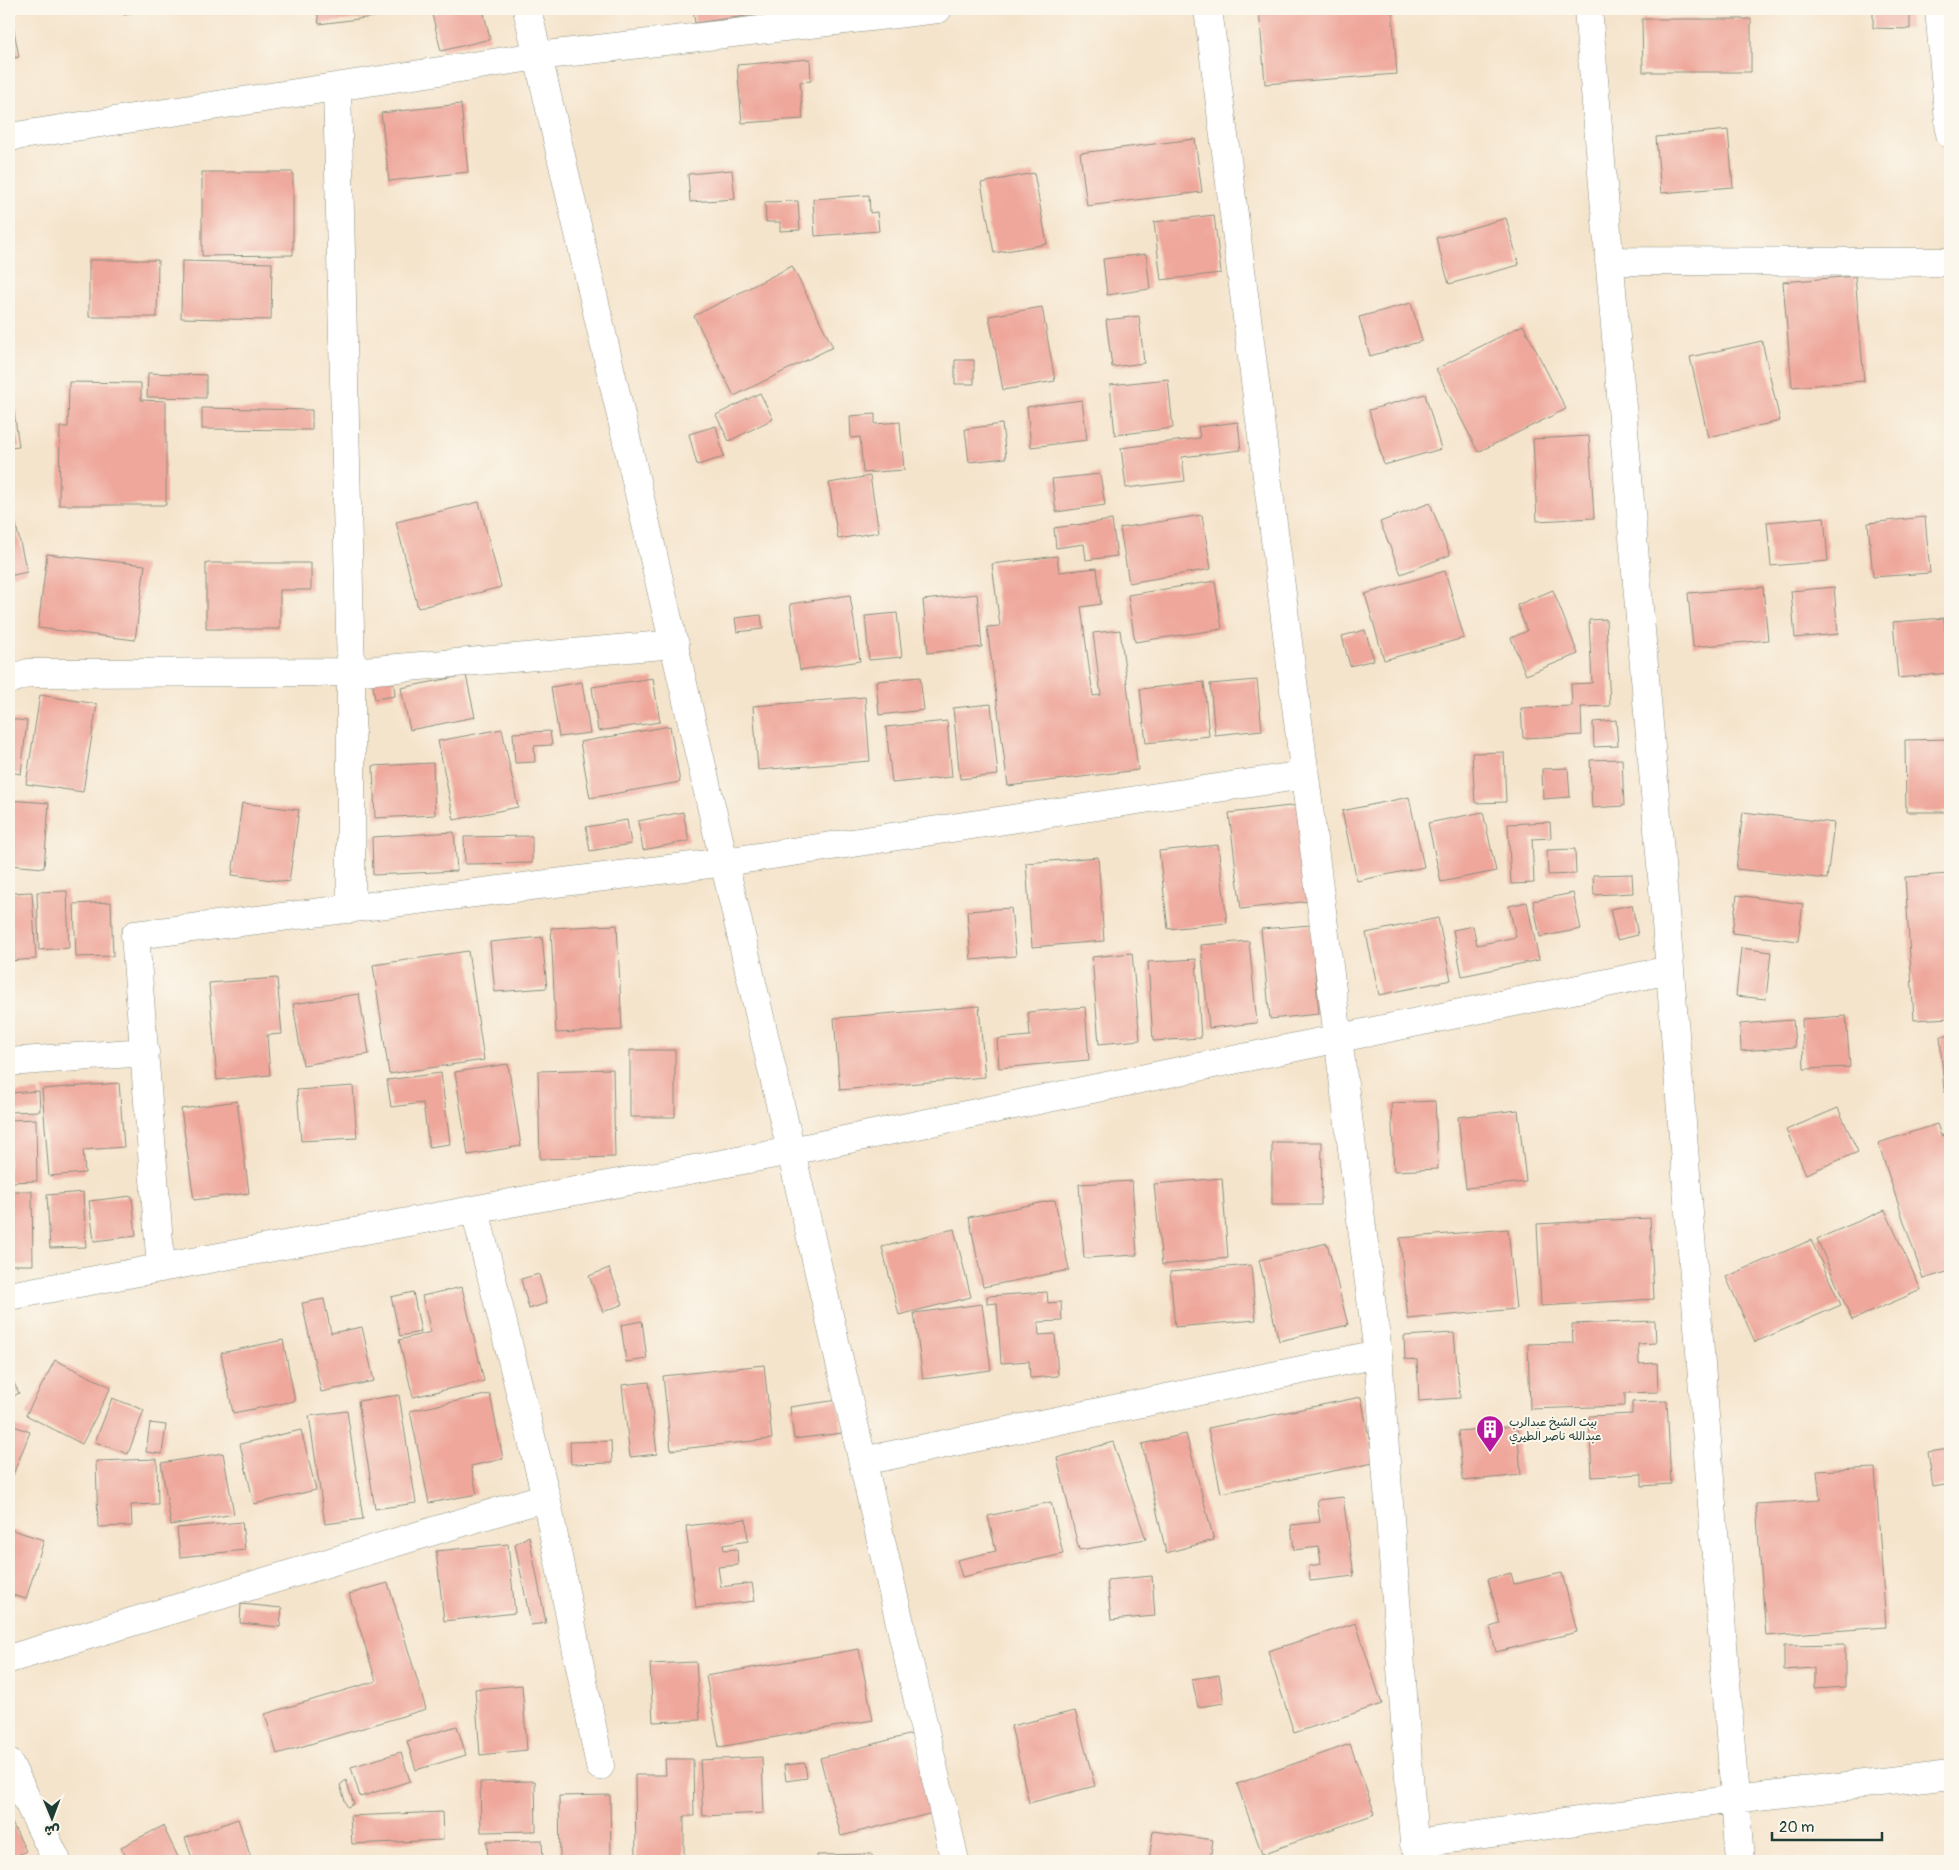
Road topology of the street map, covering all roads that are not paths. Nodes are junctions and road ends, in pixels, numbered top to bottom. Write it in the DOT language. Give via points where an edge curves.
graph roads {
  1 [pos="527,9"];
  2 [pos="938,9"];
  3 [pos="1208,9"];
  4 [pos="1588,9"];
  5 [pos="1940,9"];
  6 [pos="538,56"];
  7 [pos="337,87"];
  8 [pos="1950,134"];
  9 [pos="9,137"];
  10 [pos="1609,261"];
  11 [pos="1950,262"];
  12 [pos="675,644"];
  13 [pos="351,672"];
  14 [pos="9,680"];
  15 [pos="1304,775"];
  16 [pos="725,862"];
  17 [pos="351,909"];
  18 [pos="1670,970"];
  19 [pos="1337,1038"];
  20 [pos="145,1052"];
  21 [pos="9,1062"];
  22 [pos="791,1150"];
  23 [pos="475,1210"];
  24 [pos="161,1268"];
  25 [pos="9,1296"];
  26 [pos="1378,1354"];
  27 [pos="863,1461"];
  28 [pos="546,1497"];
  29 [pos="9,1659"];
  30 [pos="9,1763"];
  31 [pos="600,1766"];
  32 [pos="1950,1774"];
  33 [pos="1734,1799"];
  34 [pos="1415,1853"];
  35 [pos="57,1861"];
  36 [pos="954,1861"];
  37 [pos="1740,1861"];
  1 -- 6 [label="street"];
  2 -- 6 [label="street"];
  3 -- 15 [label="street"];
  4 -- 10 [label="street"];
  5 -- 8 [label="street"];
  6 -- 7 [label="street"];
  6 -- 12 [label="street"];
  7 -- 9 [label="street"];
  7 -- 13 [label="street"];
  10 -- 11 [label="street"];
  10 -- 18 [label="street"];
  12 -- 13 [label="street"];
  12 -- 16 [label="street"];
  13 -- 14 [label="street" via="28,673"];
  13 -- 17 [label="street"];
  15 -- 16 [label="street"];
  15 -- 19 [label="street"];
  16 -- 17 [label="street"];
  16 -- 22 [label="street"];
  17 -- 20 [label="street" via="136,935"];
  18 -- 19 [label="street"];
  18 -- 33 [label="street"];
  19 -- 22 [label="street"];
  19 -- 26 [label="street"];
  20 -- 21 [label="street"];
  20 -- 24 [label="street"];
  22 -- 23 [label="street"];
  22 -- 27 [label="street"];
  23 -- 24 [label="street"];
  23 -- 28 [label="street"];
  24 -- 25 [label="street"];
  26 -- 27 [label="street"];
  26 -- 34 [label="street"];
  27 -- 36 [label="street"];
  28 -- 29 [label="street"];
  28 -- 31 [label="street"];
  30 -- 35 [label="street"];
  32 -- 33 [label="street"];
  33 -- 34 [label="street"];
  33 -- 37 [label="street"];
}
